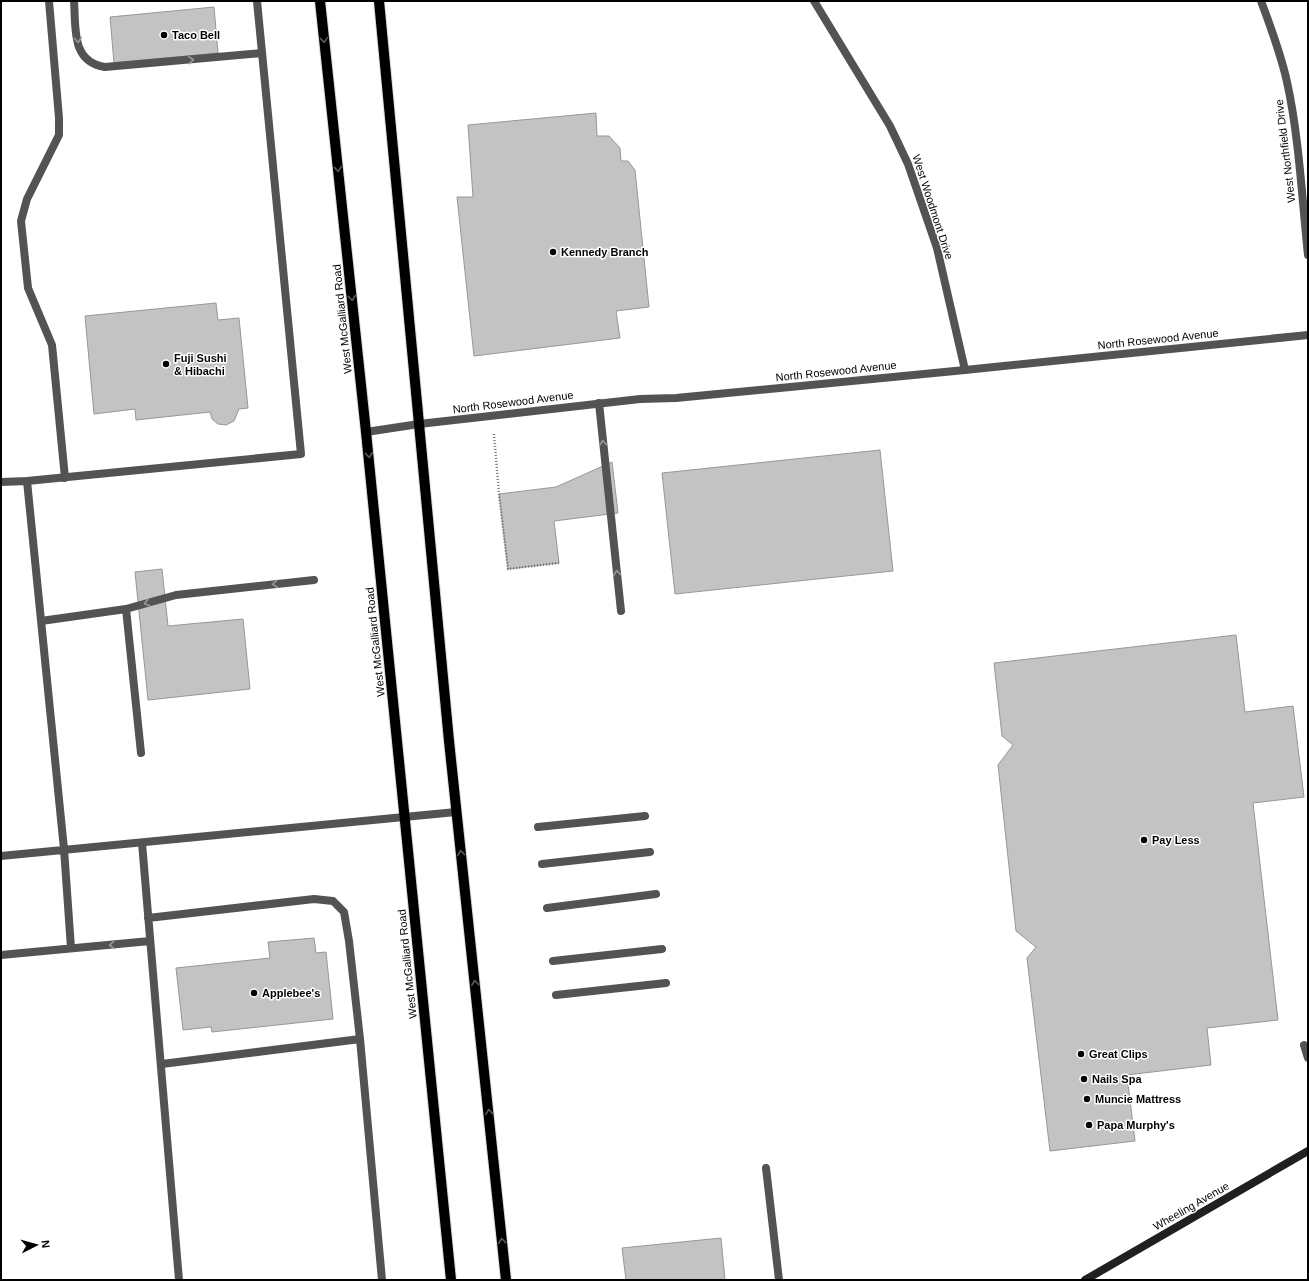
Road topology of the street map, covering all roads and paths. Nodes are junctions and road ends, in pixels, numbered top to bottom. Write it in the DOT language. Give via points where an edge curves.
graph roads {
  1 [pos="49,1"];
  2 [pos="74,1"];
  3 [pos="257,1"];
  4 [pos="320,1"];
  5 [pos="378,1"];
  6 [pos="814,1"];
  7 [pos="1260,1"];
  8 [pos="262,53"];
  9 [pos="1308,255"];
  10 [pos="1308,335"];
  11 [pos="965,370"];
  12 [pos="598,404"];
  13 [pos="419,424"];
  14 [pos="366,432"];
  15 [pos="494,434"];
  16 [pos="65,478"];
  17 [pos="27,481"];
  18 [pos="1,482"];
  19 [pos="559,563"];
  20 [pos="314,580"];
  21 [pos="126,609"];
  22 [pos="621,611"];
  23 [pos="41,621"];
  24 [pos="141,753"];
  25 [pos="456,812"];
  26 [pos="645,816"];
  27 [pos="404,817"];
  28 [pos="538,827"];
  29 [pos="142,843"];
  30 [pos="64,849"];
  31 [pos="650,852"];
  32 [pos="1,856"];
  33 [pos="542,864"];
  34 [pos="656,894"];
  35 [pos="548,908"];
  36 [pos="148,918"];
  37 [pos="150,941"];
  38 [pos="71,948"];
  39 [pos="662,949"];
  40 [pos="1,955"];
  41 [pos="553,961"];
  42 [pos="666,983"];
  43 [pos="556,995"];
  44 [pos="360,1039"];
  45 [pos="1304,1045"];
  46 [pos="1308,1058"];
  47 [pos="162,1064"];
  48 [pos="1308,1151"];
  49 [pos="766,1168"];
  50 [pos="179,1280"];
  51 [pos="382,1280"];
  52 [pos="450,1280"];
  53 [pos="506,1280"];
  54 [pos="779,1280"];
  55 [pos="1085,1280"];
  1 -- 16 [label="street" via="59,118 58,136 27,199 21,221 28,288 52,344"];
  2 -- 8 [label="street, one-way" via="79,51 96,66"];
  3 -- 8 [label="street"];
  4 -- 14 [label="main road, West McGalliard Road, one-way"];
  5 -- 13 [label="main road"];
  6 -- 11 [label="street, West Woodmont Drive" via="890,126 908,164 937,248"];
  7 -- 9 [label="street, West Northfield Drive" via="1288,83"];
  8 -- 16 [label="street" via="301,454"];
  10 -- 11 [label="street, North Rosewood Avenue"];
  11 -- 12 [label="street, North Rosewood Avenue"];
  12 -- 13 [label="street, North Rosewood Avenue"];
  22 -- 12 [label="street, one-way"];
  13 -- 14 [label="street, North Rosewood Avenue"];
  13 -- 25 [label="main road"];
  14 -- 27 [label="main road, West McGalliard Road, one-way"];
  15 -- 19 [label="path" via="508,569"];
  16 -- 17 [label="street"];
  17 -- 18 [label="street"];
  17 -- 23 [label="street"];
  20 -- 21 [label="street, one-way" via="176,595"];
  21 -- 23 [label="street"];
  21 -- 24 [label="street"];
  23 -- 30 [label="street"];
  25 -- 27 [label="street"];
  53 -- 25 [label="main road, one-way"];
  26 -- 28 [label="street"];
  27 -- 29 [label="street"];
  27 -- 52 [label="main road, West McGalliard Road"];
  29 -- 30 [label="street"];
  29 -- 36 [label="street"];
  30 -- 32 [label="street"];
  30 -- 38 [label="street"];
  31 -- 33 [label="street"];
  34 -- 35 [label="street"];
  36 -- 37 [label="street"];
  36 -- 44 [label="street" via="314,898 333,901 344,912 350,941"];
  37 -- 38 [label="street, one-way"];
  37 -- 47 [label="street"];
  38 -- 40 [label="street"];
  39 -- 41 [label="street"];
  42 -- 43 [label="street"];
  44 -- 47 [label="street"];
  44 -- 51 [label="street"];
  45 -- 46 [label="street"];
  47 -- 50 [label="street"];
  48 -- 55 [label="main road, Wheeling Avenue"];
  49 -- 54 [label="street"];
}
